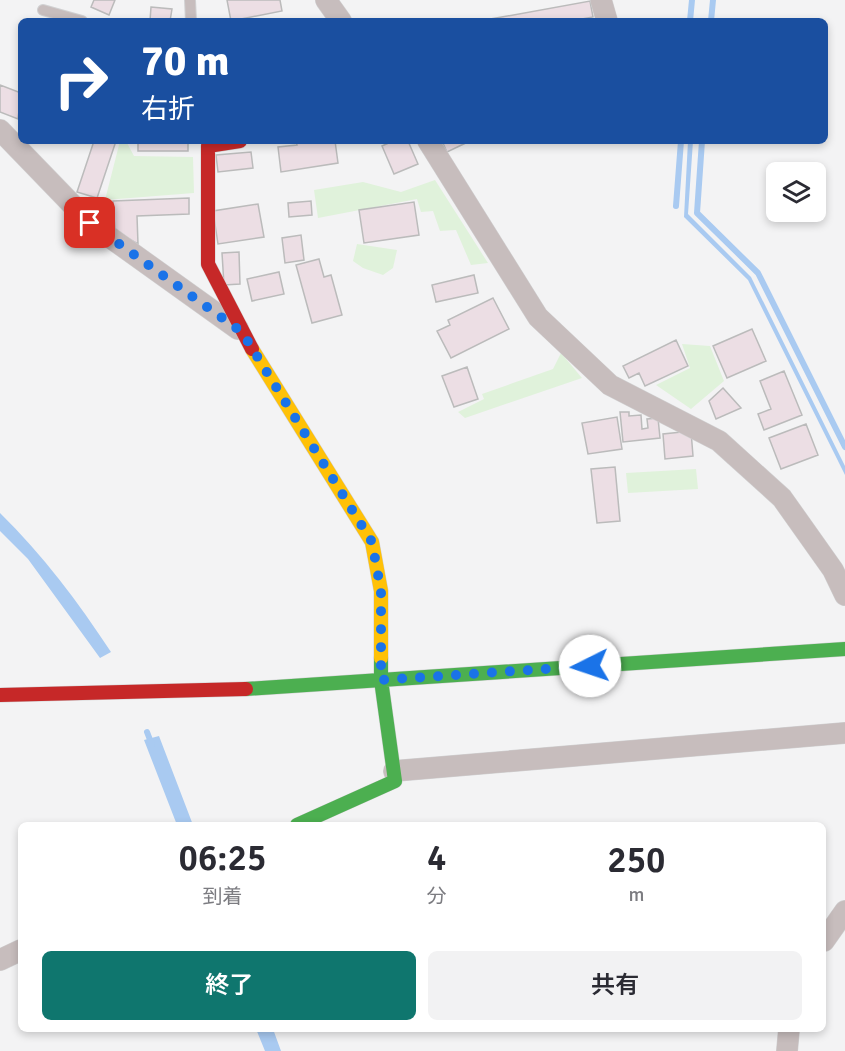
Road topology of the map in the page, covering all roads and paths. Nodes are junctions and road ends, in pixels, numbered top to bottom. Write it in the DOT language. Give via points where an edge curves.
graph roads {
  1 [pos="190,0"];
  2 [pos="326,0"];
  3 [pos="601,0"];
  4 [pos="43,10"];
  5 [pos="71,18"];
  6 [pos="192,18"];
  7 [pos="339,18"];
  8 [pos="606,18"];
  9 [pos="0,130"];
  10 [pos="208,144"];
  11 [pos="430,144"];
  12 [pos="242,332"];
  13 [pos="837,566"];
  14 [pos="845,595"];
  15 [pos="845,650"];
  16 [pos="381,680"];
  17 [pos="0,695"];
  18 [pos="845,733"];
  19 [pos="394,771"];
  20 [pos="304,822"];
  21 [pos="845,911"];
  22 [pos="826,938"];
  23 [pos="18,951"];
  24 [pos="0,960"];
  25 [pos="789,1032"];
  26 [pos="787,1051"];
  1 -- 6 [label="lane"];
  2 -- 7 [label="street"];
  3 -- 8 [label="street"];
  4 -- 5 [label="lane"];
  9 -- 12 [label="street" via="90,223"];
  10 -- 12 [label="street" via="208,264"];
  11 -- 13 [label="street" via="538,317 610,385 719,441 782,498"];
  12 -- 16 [label="street" via="372,542 381,591"];
  13 -- 14 [label="street"];
  15 -- 16 [label="street"];
  16 -- 17 [label="street" via="99,695"];
  16 -- 19 [label="street"];
  18 -- 19 [label="street"];
  19 -- 20 [label="street" via="395,781"];
  21 -- 22 [label="street"];
  23 -- 24 [label="street"];
  25 -- 26 [label="street"];
}
